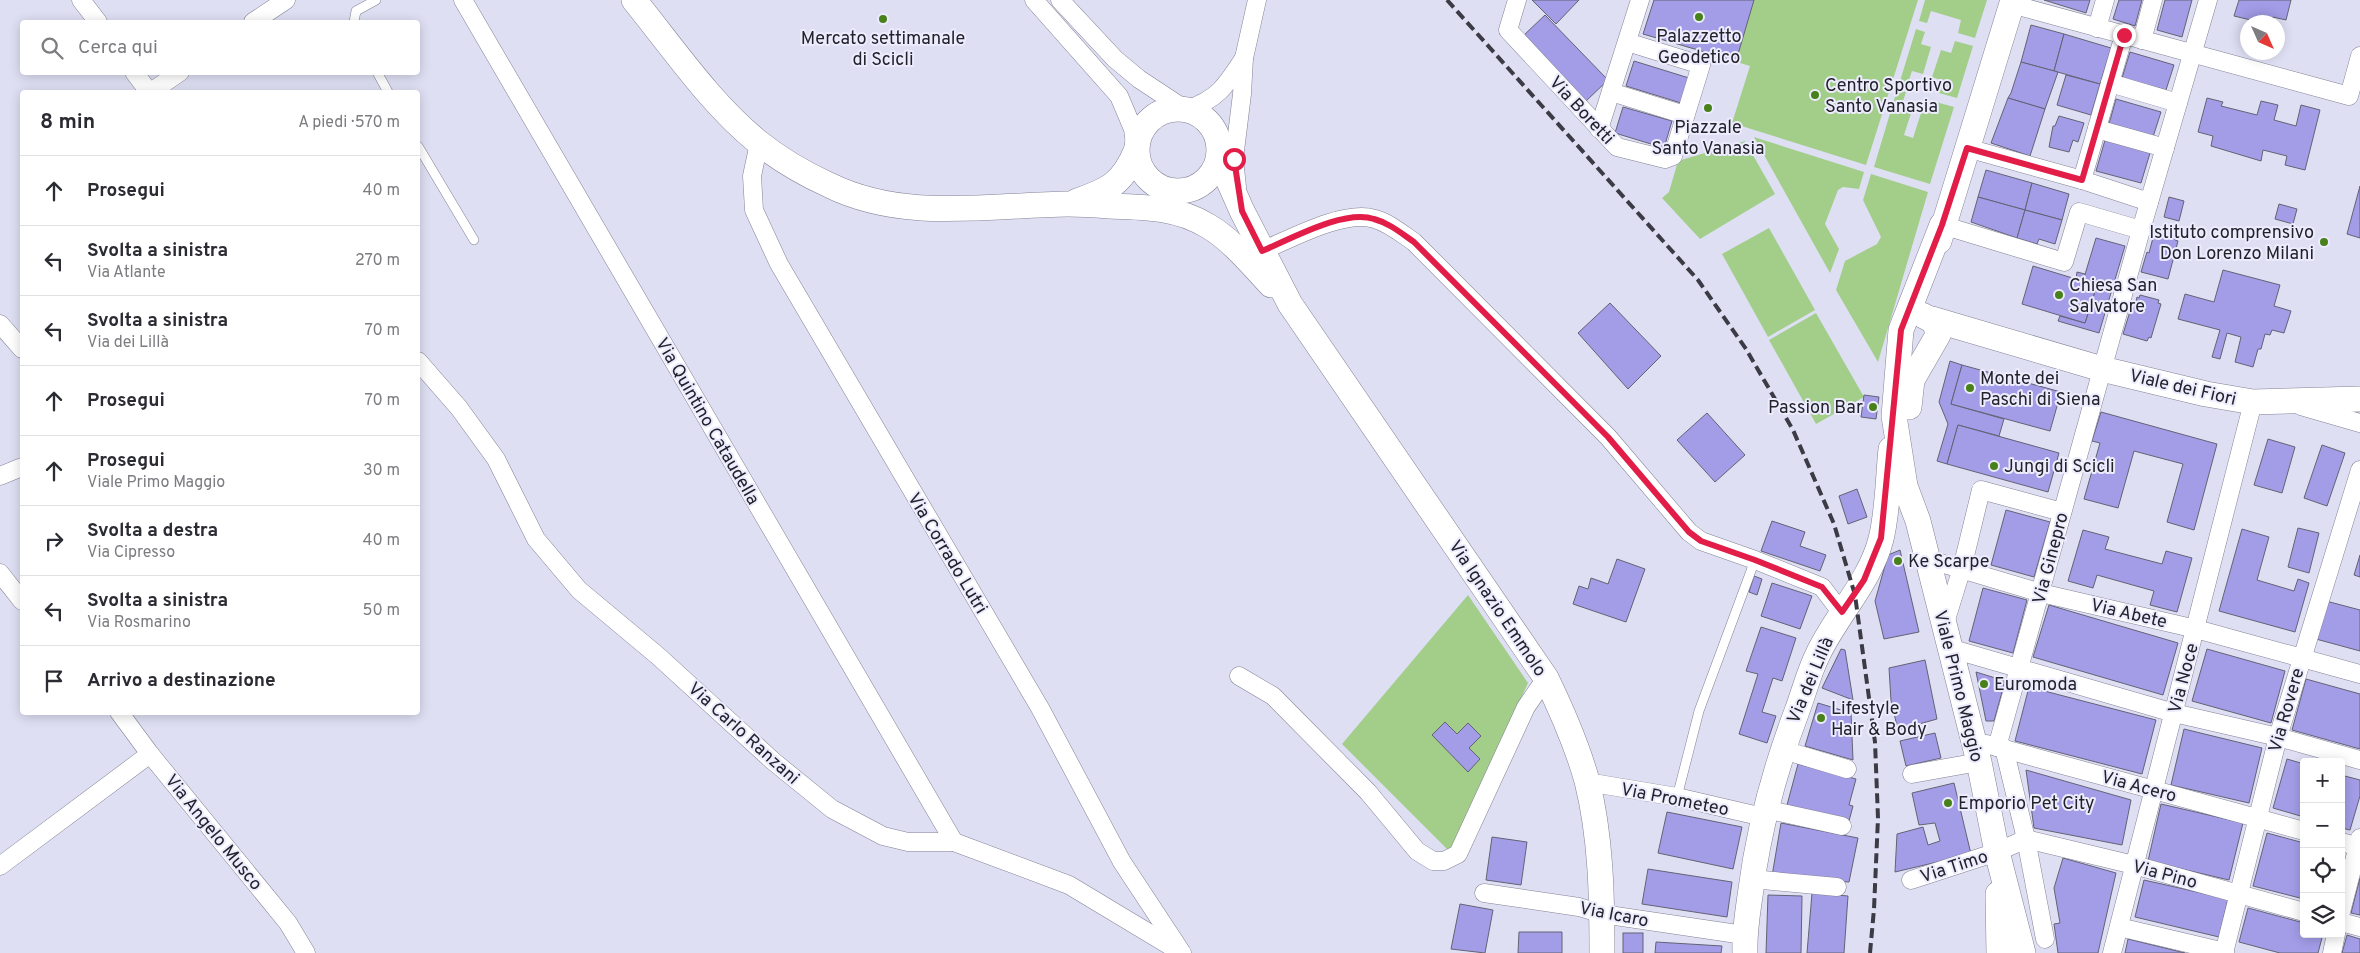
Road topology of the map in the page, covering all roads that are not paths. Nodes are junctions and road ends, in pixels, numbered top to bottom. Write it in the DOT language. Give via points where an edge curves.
graph roads {
  1 [pos="81,0"];
  2 [pos="286,0"];
  3 [pos="376,0"];
  4 [pos="463,0"];
  5 [pos="634,0"];
  6 [pos="1034,0"];
  7 [pos="1060,0"];
  8 [pos="1257,0"];
  9 [pos="1517,0"];
  10 [pos="2105,0"];
  11 [pos="2152,0"];
  12 [pos="2208,0"];
  13 [pos="2012,2"];
  14 [pos="1635,3"];
  15 [pos="96,20"];
  16 [pos="256,20"];
  17 [pos="354,20"];
  18 [pos="2097,28"];
  19 [pos="2124,35"];
  20 [pos="2142,40"];
  21 [pos="1627,42"];
  22 [pos="2192,54"];
  23 [pos="2360,56"];
  24 [pos="1244,58"];
  25 [pos="136,75"];
  26 [pos="176,75"];
  27 [pos="378,75"];
  28 [pos="2110,83"];
  29 [pos="148,90"];
  30 [pos="153,90"];
  31 [pos="387,90"];
  32 [pos="1611,92"];
  33 [pos="2178,103"];
  34 [pos="1186,110"];
  35 [pos="1681,114"];
  36 [pos="1237,129"];
  37 [pos="1599,129"];
  38 [pos="2097,129"];
  39 [pos="759,143"];
  40 [pos="1967,148"];
  41 [pos="2165,148"];
  42 [pos="420,149"];
  43 [pos="1136,151"];
  44 [pos="1219,159"];
  45 [pos="2082,180"];
  46 [pos="1173,197"];
  47 [pos="2149,202"];
  48 [pos="1068,204"];
  49 [pos="1242,211"];
  50 [pos="1942,225"];
  51 [pos="2141,230"];
  52 [pos="474,240"];
  53 [pos="1262,251"];
  54 [pos="1290,304"];
  55 [pos="0,324"];
  56 [pos="1902,330"];
  57 [pos="1931,332"];
  58 [pos="20,347"];
  59 [pos="420,363"];
  60 [pos="2102,369"];
  61 [pos="2360,399"];
  62 [pos="2254,402"];
  63 [pos="2288,402"];
  64 [pos="1894,416"];
  65 [pos="2360,423"];
  66 [pos="20,468"];
  67 [pos="2360,470"];
  68 [pos="0,476"];
  69 [pos="2062,512"];
  70 [pos="1918,521"];
  71 [pos="1881,538"];
  72 [pos="1928,559"];
  73 [pos="1755,560"];
  74 [pos="1962,568"];
  75 [pos="0,573"];
  76 [pos="2041,593"];
  77 [pos="20,598"];
  78 [pos="1842,612"];
  79 [pos="2196,629"];
  80 [pos="1946,637"];
  81 [pos="2300,658"];
  82 [pos="2019,667"];
  83 [pos="2360,674"];
  84 [pos="1240,676"];
  85 [pos="1546,678"];
  86 [pos="2174,712"];
  87 [pos="120,715"];
  88 [pos="2278,737"];
  89 [pos="1989,749"];
  90 [pos="1782,750"];
  91 [pos="150,754"];
  92 [pos="2360,760"];
  93 [pos="1847,769"];
  94 [pos="1912,774"];
  95 [pos="1587,782"];
  96 [pos="2153,790"];
  97 [pos="1677,797"];
  98 [pos="1764,813"];
  99 [pos="2257,818"];
  100 [pos="1842,826"];
  101 [pos="2300,830"];
  102 [pos="2026,839"];
  103 [pos="954,842"];
  104 [pos="2355,843"];
  105 [pos="1997,852"];
  106 [pos="0,866"];
  107 [pos="2134,866"];
  108 [pos="1752,879"];
  109 [pos="1911,880"];
  110 [pos="1838,887"];
  111 [pos="1484,893"];
  112 [pos="2345,893"];
  113 [pos="2239,894"];
  114 [pos="2300,911"];
  115 [pos="1602,914"];
  116 [pos="2345,923"];
  117 [pos="2119,927"];
  118 [pos="2360,927"];
  119 [pos="2335,938"];
  120 [pos="2046,939"];
  121 [pos="1745,944"];
  122 [pos="306,953"];
  123 [pos="1182,953"];
  124 [pos="1602,953"];
  125 [pos="1999,953"];
  126 [pos="2023,953"];
  127 [pos="2112,953"];
  128 [pos="2224,953"];
  129 [pos="2332,953"];
  1 -- 15 [label="street"];
  2 -- 16 [label="street"];
  3 -- 17 [label="lane" via="356,11"];
  4 -- 103 [label="street, Via Quintino Cataudella"];
  5 -- 39 [label="street" via="725,112"];
  6 -- 43 [label="street" via="1119,96 1133,129"];
  7 -- 34 [label="street" via="1115,59"];
  8 -- 24 [label="street"];
  9 -- 37 [label="street, Via Boretti" via="1508,30"];
  10 -- 18 [label="street"];
  11 -- 20 [label="street"];
  12 -- 22 [label="street, Via Ginepro"];
  13 -- 18 [label="street"];
  13 -- 40 [label="street"];
  14 -- 21 [label="street"];
  18 -- 19 [label="street"];
  19 -- 20 [label="street"];
  19 -- 28 [label="street"];
  20 -- 22 [label="street"];
  21 -- 32 [label="street"];
  21 -- 35 [label="street" via="1701,65"];
  22 -- 23 [label="street" via="2349,96"];
  22 -- 33 [label="street, Via Ginepro"];
  24 -- 34 [label="street" via="1226,87 1205,103"];
  24 -- 36 [label="street"];
  25 -- 29 [label="street"];
  26 -- 30 [label="street"];
  27 -- 31 [label="lane"];
  28 -- 33 [label="street"];
  28 -- 38 [label="street"];
  32 -- 35 [label="street"];
  32 -- 37 [label="street"];
  33 -- 41 [label="street, Via Ginepro"];
  34 -- 43 [label="street" via="1174,109 1151,118 1138,138"];
  34 -- 44 [label="street" via="1201,116 1212,128 1219,142"];
  35 -- 37 [label="street, Via Boretti" via="1672,156 1664,159 1617,147"];
  36 -- 44 [label="street"];
  36 -- 49 [label="street" via="1234,159"];
  38 -- 41 [label="street"];
  38 -- 45 [label="street"];
  39 -- 48 [label="street" via="830,186 905,207 997,209"];
  39 -- 123 [label="street, Via Corrado Lutri" via="752,176 754,210 779,264 1040,708 1122,862"];
  40 -- 45 [label="street"];
  40 -- 50 [label="street"];
  41 -- 47 [label="street, Via Ginepro"];
  42 -- 52 [label="lane"];
  43 -- 46 [label="street" via="1140,167 1149,181"];
  43 -- 48 [label="street" via="1129,168 1117,183"];
  44 -- 46 [label="street" via="1205,182"];
  44 -- 49 [label="street"];
  45 -- 47 [label="street"];
  46 -- 48 [label="street"];
  46 -- 54 [label="street" via="1185,214 1228,241"];
  47 -- 51 [label="street, Via Ginepro"];
  49 -- 53 [label="street"];
  50 -- 51 [label="street" via="2064,262 2079,212"];
  50 -- 56 [label="street"];
  50 -- 57 [label="street" via="1930,282"];
  51 -- 60 [label="street, Via Ginepro"];
  53 -- 54 [label="street"];
  53 -- 73 [label="street" via="1318,227 1357,216 1390,225 1414,242 1608,437 1689,532 1701,541"];
  54 -- 85 [label="street, Via Ignazio Emmolo"];
  55 -- 58 [label="street"];
  56 -- 57 [label="street" via="1916,314"];
  56 -- 57 [label="street" via="1906,346 1921,351"];
  56 -- 64 [label="street"];
  57 -- 60 [label="street, Viale dei Fiori" via="2010,343"];
  57 -- 70 [label="street" via="1912,380 1908,413"];
  59 -- 103 [label="street, Via Carlo Ranzani" via="460,408 496,459 536,539 579,590 832,809 883,836 908,842"];
  60 -- 62 [label="street, Viale dei Fiori"];
  60 -- 69 [label="street, Via Ginepro"];
  61 -- 63 [label="street, Viale dei Fiori"];
  62 -- 63 [label="street, Viale dei Fiori"];
  62 -- 79 [label="street, Via Noce"];
  63 -- 65 [label="street"];
  64 -- 70 [label="street" via="1906,486"];
  64 -- 71 [label="street, Via dei Lillà"];
  66 -- 68 [label="street"];
  67 -- 81 [label="street, Via Rovere"];
  69 -- 74 [label="street" via="1981,490"];
  69 -- 76 [label="street, Via Ginepro"];
  70 -- 71 [label="street" via="1894,528"];
  70 -- 72 [label="street, Viale Primo Maggio"];
  71 -- 78 [label="street, Via dei Lillà" via="1864,580"];
  72 -- 74 [label="street, Via Abete"];
  72 -- 80 [label="street, Viale Primo Maggio"];
  73 -- 78 [label="street" via="1822,587"];
  73 -- 97 [label="lane" via="1699,711"];
  74 -- 76 [label="street, Via Abete"];
  74 -- 80 [label="street"];
  75 -- 77 [label="street"];
  76 -- 79 [label="street, Via Abete"];
  76 -- 82 [label="street, Via Ginepro"];
  78 -- 90 [label="street, Via dei Lillà" via="1818,654"];
  79 -- 81 [label="street, Via Abete"];
  79 -- 86 [label="street, Via Noce"];
  80 -- 82 [label="street"];
  80 -- 89 [label="street, Viale Primo Maggio"];
  81 -- 83 [label="street, Via Abete"];
  81 -- 88 [label="street, Via Rovere"];
  82 -- 86 [label="street"];
  82 -- 89 [label="street, Via Ginepro"];
  84 -- 85 [label="street" via="1273,696 1368,792 1417,851 1433,861 1444,861 1458,854 1526,708"];
  85 -- 95 [label="street, Via Ignazio Emmolo" via="1570,728"];
  86 -- 88 [label="street"];
  86 -- 96 [label="street, Via Noce"];
  87 -- 91 [label="street, Via Angelo Musco"];
  88 -- 92 [label="street"];
  88 -- 99 [label="street, Via Rovere"];
  89 -- 94 [label="street"];
  89 -- 96 [label="street, Via Acero"];
  89 -- 102 [label="street"];
  89 -- 105 [label="street, Viale Primo Maggio"];
  90 -- 93 [label="street"];
  90 -- 98 [label="street, Via dei Lillà"];
  91 -- 106 [label="street"];
  91 -- 122 [label="street, Via Angelo Musco" via="288,923"];
  95 -- 97 [label="street, Via Prometeo"];
  95 -- 115 [label="street, Via Ignazio Emmolo" via="1599,856"];
  96 -- 99 [label="street, Via Acero"];
  96 -- 107 [label="street, Via Noce"];
  97 -- 98 [label="street, Via Prometeo"];
  98 -- 100 [label="street, Via Prometeo"];
  98 -- 108 [label="street, Via dei Lillà"];
  99 -- 101 [label="street, Via Acero"];
  99 -- 113 [label="street, Via Rovere"];
  102 -- 105 [label="street, Via Timo"];
  102 -- 107 [label="street, Via Pino"];
  102 -- 120 [label="street"];
  103 -- 123 [label="street, Via Carlo Ranzani" via="1069,885"];
  104 -- 112 [label="street"];
  105 -- 109 [label="street, Via Timo"];
  105 -- 125 [label="street"];
  105 -- 126 [label="street"];
  107 -- 113 [label="street, Via Pino"];
  107 -- 117 [label="street, Via Noce"];
  108 -- 110 [label="street"];
  108 -- 121 [label="street, Via dei Lillà"];
  111 -- 115 [label="street, Via Icaro" via="1579,907"];
  113 -- 114 [label="street, Via Pino"];
  113 -- 128 [label="street, Via Rovere"];
  115 -- 121 [label="street, Via Icaro"];
  115 -- 124 [label="street, Via Ignazio Emmolo"];
  116 -- 118 [label="street"];
  117 -- 127 [label="street, Via Noce"];
  117 -- 128 [label="street"];
  119 -- 129 [label="street"];
}
